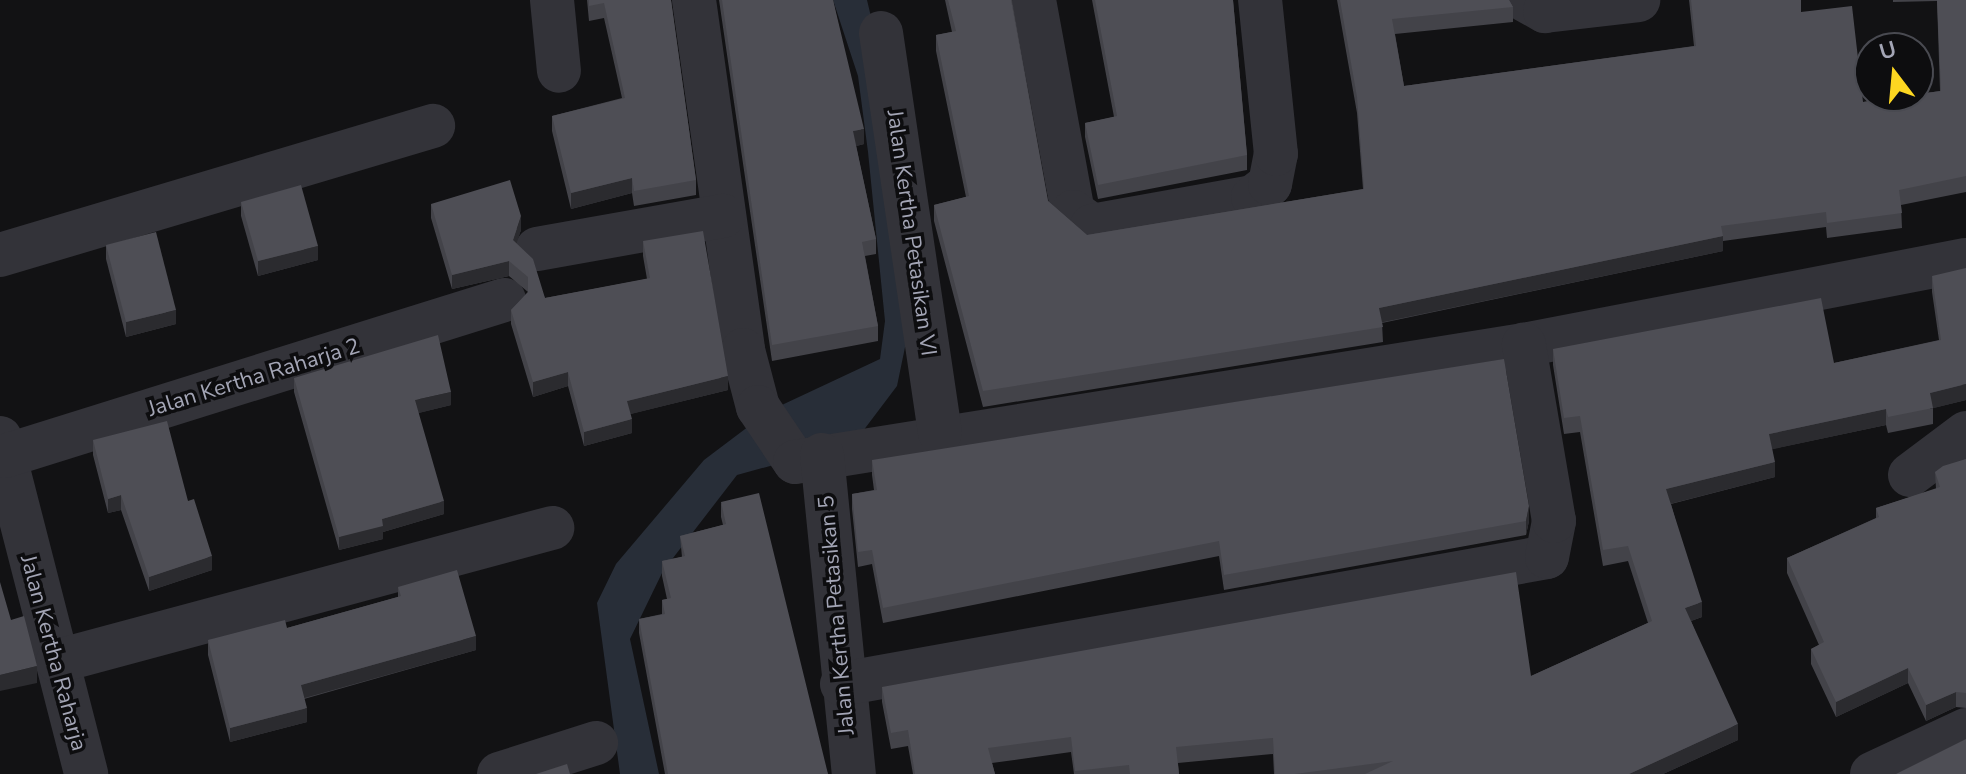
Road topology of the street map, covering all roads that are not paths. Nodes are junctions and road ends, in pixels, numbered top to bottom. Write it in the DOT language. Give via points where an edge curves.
graph roads {
  1 [pos="552,0"];
  2 [pos="694,0"];
  3 [pos="1034,0"];
  4 [pos="1260,0"];
  5 [pos="1525,0"];
  6 [pos="1638,0"];
  7 [pos="881,33"];
  8 [pos="559,71"];
  9 [pos="433,126"];
  10 [pos="723,216"];
  11 [pos="537,249"];
  12 [pos="0,255"];
  13 [pos="1966,260"];
  14 [pos="504,300"];
  15 [pos="1524,345"];
  16 [pos="940,433"];
  17 [pos="1966,433"];
  18 [pos="2,447"];
  19 [pos="808,459"];
  20 [pos="1910,475"];
  21 [pos="552,528"];
  22 [pos="10,533"];
  23 [pos="58,661"];
  24 [pos="842,684"];
  25 [pos="1966,730"];
  26 [pos="596,743"];
  27 [pos="86,774"];
  28 [pos="499,774"];
  29 [pos="854,774"];
  30 [pos="1872,774"];
  1 -- 8 [label="street"];
  2 -- 10 [label="street"];
  3 -- 4 [label="street" via="1073,212 1092,226 1253,197 1270,184 1276,154"];
  5 -- 6 [label="street" via="1545,11"];
  7 -- 16 [label="street, Jalan Kertha Petasikan VI"];
  9 -- 12 [label="street"];
  10 -- 11 [label="street"];
  10 -- 19 [label="street" via="758,407"];
  13 -- 15 [label="street"];
  14 -- 18 [label="street, Jalan Kertha Raharja 2"];
  15 -- 16 [label="street"];
  15 -- 24 [label="street" via="1554,521 1547,557"];
  16 -- 19 [label="street"];
  17 -- 20 [label="street"];
  18 -- 22 [label="street, Jalan Kertha Raharja"];
  19 -- 24 [label="street, Jalan Kertha Petasikan 5"];
  21 -- 23 [label="street" via="363,585"];
  22 -- 23 [label="street, Jalan Kertha Raharja"];
  23 -- 27 [label="street, Jalan Kertha Raharja"];
  24 -- 29 [label="street, Jalan Kertha Petasikan 5"];
  25 -- 30 [label="street"];
  26 -- 28 [label="street"];
}
